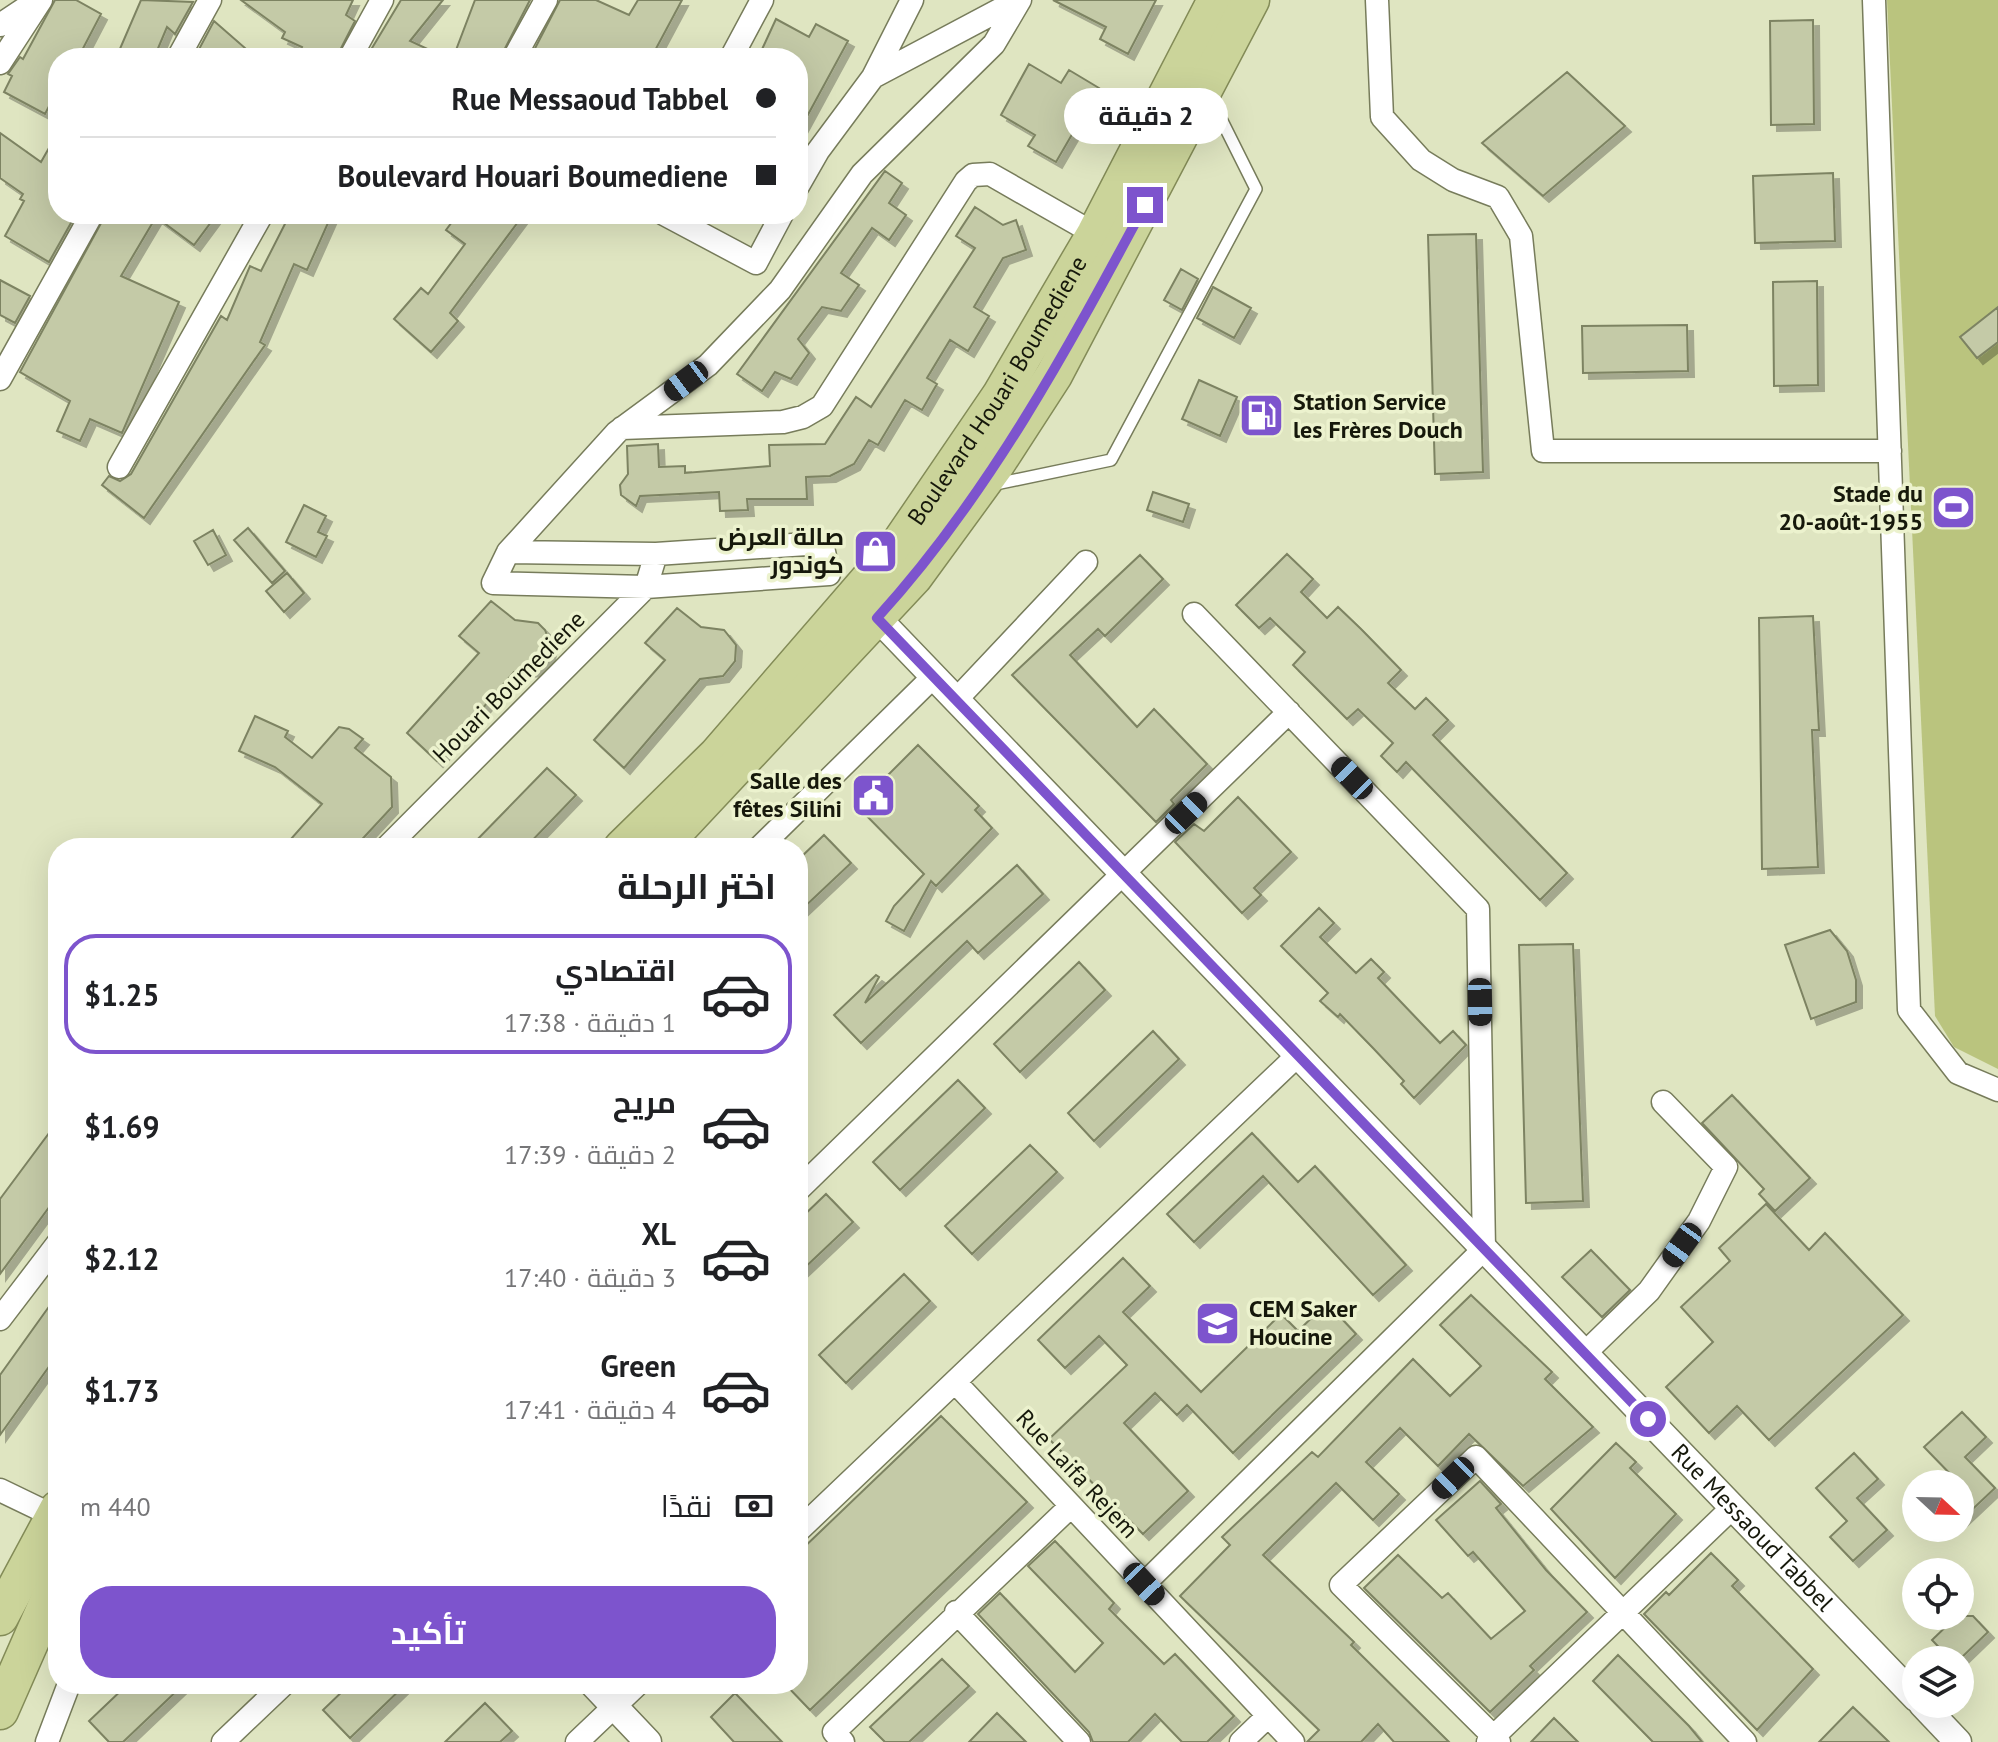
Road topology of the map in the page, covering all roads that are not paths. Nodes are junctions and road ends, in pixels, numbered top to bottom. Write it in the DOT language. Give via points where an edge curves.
graph roads {
  1 [pos="39,0"];
  2 [pos="210,0"];
  3 [pos="382,0"];
  4 [pos="546,0"];
  5 [pos="762,0"];
  6 [pos="912,0"];
  7 [pos="1019,0"];
  8 [pos="1216,0"];
  9 [pos="1251,0"];
  10 [pos="1377,0"];
  11 [pos="1874,0"];
  12 [pos="0,25"];
  13 [pos="184,48"];
  14 [pos="356,48"];
  15 [pos="520,48"];
  16 [pos="736,48"];
  17 [pos="0,63"];
  18 [pos="873,77"];
  19 [pos="1206,89"];
  20 [pos="808,168"];
  21 [pos="86,224"];
  22 [pos="256,224"];
  23 [pos="683,224"];
  24 [pos="777,224"];
  25 [pos="1095,234"];
  26 [pos="0,379"];
  27 [pos="622,428"];
  28 [pos="1890,451"];
  29 [pos="119,467"];
  30 [pos="979,488"];
  31 [pos="508,552"];
  32 [pos="656,554"];
  33 [pos="1086,562"];
  34 [pos="646,587"];
  35 [pos="854,595"];
  36 [pos="1194,614"];
  37 [pos="934,676"];
  38 [pos="956,700"];
  39 [pos="1289,712"];
  40 [pos="396,838"];
  41 [pos="632,838"];
  42 [pos="668,838"];
  43 [pos="769,838"];
  44 [pos="1125,874"];
  45 [pos="1298,1055"];
  46 [pos="1998,1090"];
  47 [pos="1663,1102"];
  48 [pos="808,1180"];
  49 [pos="1484,1249"];
  50 [pos="48,1256"];
  51 [pos="0,1319"];
  52 [pos="1585,1353"];
  53 [pos="955,1382"];
  54 [pos="0,1490"];
  55 [pos="1071,1506"];
  56 [pos="1733,1507"];
  57 [pos="48,1510"];
  58 [pos="808,1522"];
  59 [pos="48,1530"];
  60 [pos="1144,1584"];
  61 [pos="48,1602"];
  62 [pos="956,1612"];
  63 [pos="1621,1614"];
  64 [pos="0,1617"];
  65 [pos="1902,1683"];
  66 [pos="65,1694"];
  67 [pos="273,1694"];
  68 [pos="602,1694"];
  69 [pos="628,1694"];
  70 [pos="614,1707"];
  71 [pos="0,1711"];
  72 [pos="1268,1716"];
  73 [pos="1935,1718"];
  74 [pos="1493,1740"];
  75 [pos="47,1742"];
  76 [pos="223,1742"];
  77 [pos="577,1742"];
  78 [pos="648,1742"];
  79 [pos="843,1742"];
  80 [pos="1079,1742"];
  81 [pos="1241,1742"];
  82 [pos="1293,1742"];
  83 [pos="1745,1742"];
  84 [pos="1958,1742"];
  1 -- 12 [label="street"];
  1 -- 17 [label="street"];
  2 -- 13 [label="street"];
  3 -- 14 [label="street"];
  4 -- 15 [label="street"];
  5 -- 16 [label="street"];
  6 -- 18 [label="street"];
  7 -- 18 [label="street"];
  7 -- 27 [label="street" via="994,44 862,174 780,290 708,365"];
  8 -- 25 [label="highway, Boulevard Houari Boumediene"];
  9 -- 19 [label="highway, Boulevard Houari Boumediene"];
  10 -- 28 [label="street" via="1382,117 1421,160 1453,180 1498,197 1521,236 1543,451"];
  11 -- 28 [label="street"];
  18 -- 20 [label="street"];
  19 -- 30 [label="highway, Boulevard Houari Boumediene" via="1054,375"];
  19 -- 30 [label="lane" via="1256,189 1111,460"];
  21 -- 26 [label="street"];
  22 -- 29 [label="street"];
  23 -- 24 [label="street" via="756,263"];
  25 -- 27 [label="street" via="990,174 973,175 822,406 783,422"];
  25 -- 35 [label="highway, Boulevard Houari Boumediene" via="1000,396 897,547"];
  27 -- 31 [label="street"];
  28 -- 46 [label="street" via="1909,1010 1958,1073"];
  30 -- 35 [label="highway, Boulevard Houari Boumediene" via="914,577"];
  31 -- 32 [label="street"];
  31 -- 34 [label="street" via="493,583"];
  32 -- 34 [label="street, Houari Boumediene"];
  32 -- 35 [label="street" via="822,543"];
  33 -- 38 [label="street"];
  34 -- 35 [label="street"];
  34 -- 40 [label="street, Houari Boumediene"];
  35 -- 37 [label="street, Rue Messaoud Tabbel"];
  35 -- 41 [label="highway, Boulevard Houari Boumediene" via="717,755"];
  35 -- 42 [label="highway, Boulevard Houari Boumediene"];
  36 -- 39 [label="street"];
  37 -- 38 [label="street, Rue Messaoud Tabbel"];
  37 -- 43 [label="street"];
  38 -- 44 [label="street, Rue Messaoud Tabbel"];
  39 -- 44 [label="street"];
  39 -- 49 [label="street" via="1478,909"];
  44 -- 45 [label="street, Rue Messaoud Tabbel"];
  44 -- 48 [label="street"];
  45 -- 49 [label="street, Rue Messaoud Tabbel"];
  45 -- 53 [label="street"];
  47 -- 52 [label="street" via="1726,1167 1699,1221 1649,1291"];
  49 -- 52 [label="street, Rue Messaoud Tabbel"];
  49 -- 60 [label="street"];
  50 -- 51 [label="street"];
  52 -- 56 [label="street, Rue Messaoud Tabbel"];
  53 -- 55 [label="street, Rue Laifa Rejem"];
  53 -- 58 [label="street"];
  54 -- 57 [label="street"];
  55 -- 60 [label="street, Rue Laifa Rejem"];
  55 -- 62 [label="street"];
  56 -- 63 [label="street"];
  56 -- 65 [label="street, Rue Messaoud Tabbel"];
  59 -- 64 [label="highway"];
  60 -- 72 [label="street, Rue Laifa Rejem"];
  61 -- 71 [label="highway"];
  62 -- 79 [label="street" via="834,1732"];
  62 -- 80 [label="street"];
  63 -- 74 [label="street"];
  63 -- 74 [label="street" via="1476,1457 1341,1585"];
  63 -- 83 [label="street"];
  66 -- 75 [label="street"];
  67 -- 76 [label="street"];
  68 -- 70 [label="street"];
  69 -- 70 [label="street"];
  70 -- 77 [label="street"];
  70 -- 78 [label="street"];
  72 -- 81 [label="street"];
  72 -- 82 [label="street, Rue Laifa Rejem"];
  73 -- 84 [label="street"];
}
